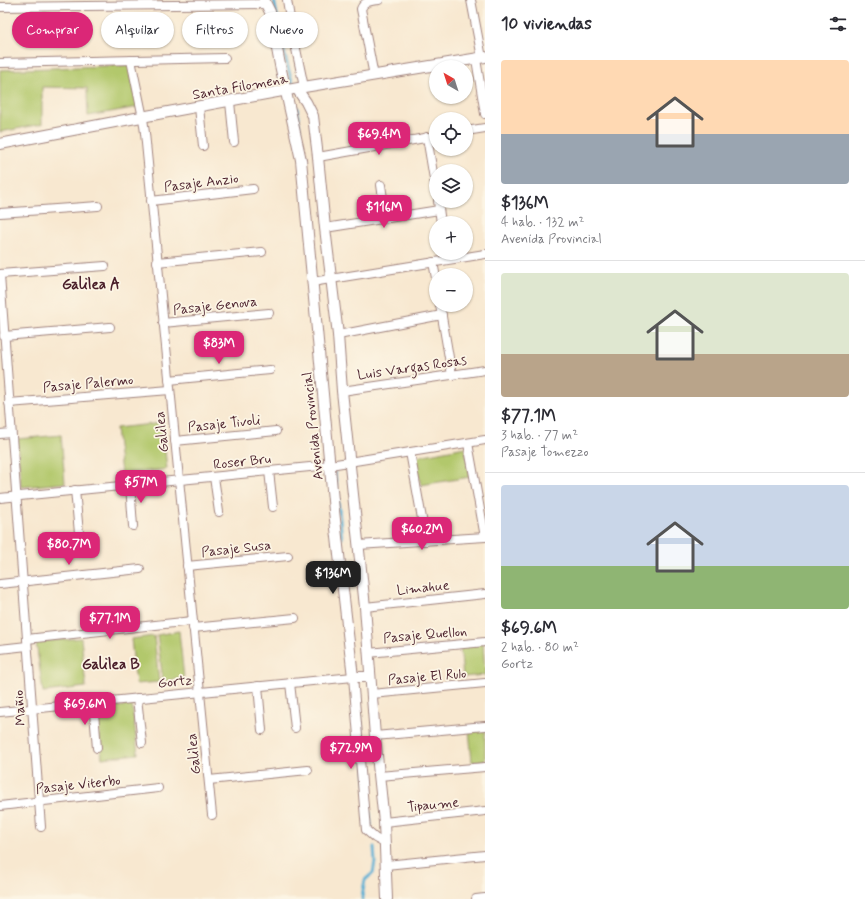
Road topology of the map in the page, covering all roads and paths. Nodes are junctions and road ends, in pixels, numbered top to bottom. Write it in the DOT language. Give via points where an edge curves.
graph roads {
  1 [pos="287,0"];
  2 [pos="379,0"];
  3 [pos="471,0"];
  4 [pos="265,2"];
  5 [pos="0,7"];
  6 [pos="226,58"];
  7 [pos="481,58"];
  8 [pos="131,60"];
  9 [pos="0,63"];
  10 [pos="374,76"];
  11 [pos="300,88"];
  12 [pos="286,91"];
  13 [pos="230,102"];
  14 [pos="199,107"];
  15 [pos="485,114"];
  16 [pos="143,118"];
  17 [pos="485,128"];
  18 [pos="473,130"];
  19 [pos="427,137"];
  20 [pos="234,142"];
  21 [pos="0,144"];
  22 [pos="203,146"];
  23 [pos="318,157"];
  24 [pos="432,164"];
  25 [pos="381,184"];
  26 [pos="253,189"];
  27 [pos="152,201"];
  28 [pos="98,206"];
  29 [pos="439,210"];
  30 [pos="0,213"];
  31 [pos="440,216"];
  32 [pos="386,218"];
  33 [pos="325,228"];
  34 [pos="262,252"];
  35 [pos="485,254"];
  36 [pos="473,255"];
  37 [pos="438,260"];
  38 [pos="157,262"];
  39 [pos="434,262"];
  40 [pos="105,266"];
  41 [pos="435,268"];
  42 [pos="0,274"];
  43 [pos="331,279"];
  44 [pos="312,282"];
  45 [pos="1,311"];
  46 [pos="269,312"];
  47 [pos="441,312"];
  48 [pos="442,315"];
  49 [pos="163,323"];
  50 [pos="110,328"];
  51 [pos="338,335"];
  52 [pos="4,336"];
  53 [pos="270,370"];
  54 [pos="485,370"];
  55 [pos="4,374"];
  56 [pos="452,375"];
  57 [pos="169,380"];
  58 [pos="170,390"];
  59 [pos="342,390"];
  60 [pos="9,403"];
  61 [pos="276,431"];
  62 [pos="11,433"];
  63 [pos="0,434"];
  64 [pos="485,440"];
  65 [pos="175,441"];
  66 [pos="468,443"];
  67 [pos="410,452"];
  68 [pos="350,462"];
  69 [pos="330,465"];
  70 [pos="269,471"];
  71 [pos="214,477"];
  72 [pos="179,480"];
  73 [pos="130,485"];
  74 [pos="75,490"];
  75 [pos="16,496"];
  76 [pos="0,498"];
  77 [pos="273,507"];
  78 [pos="219,512"];
  79 [pos="133,526"];
  80 [pos="79,533"];
  81 [pos="485,537"];
  82 [pos="426,540"];
  83 [pos="358,545"];
  84 [pos="288,556"];
  85 [pos="187,566"];
  86 [pos="140,569"];
  87 [pos="22,581"];
  88 [pos="0,584"];
  89 [pos="485,594"];
  90 [pos="365,607"];
  91 [pos="295,618"];
  92 [pos="193,625"];
  93 [pos="27,642"];
  94 [pos="485,642"];
  95 [pos="0,649"];
  96 [pos="368,653"];
  97 [pos="353,677"];
  98 [pos="370,677"];
  99 [pos="290,683"];
  100 [pos="485,683"];
  101 [pos="258,686"];
  102 [pos="199,692"];
  103 [pos="372,694"];
  104 [pos="137,698"];
  105 [pos="93,702"];
  106 [pos="32,708"];
  107 [pos="0,712"];
  108 [pos="485,726"];
  109 [pos="294,728"];
  110 [pos="262,730"];
  111 [pos="375,736"];
  112 [pos="142,743"];
  113 [pos="97,748"];
  114 [pos="485,767"];
  115 [pos="308,770"];
  116 [pos="379,776"];
  117 [pos="209,780"];
  118 [pos="158,788"];
  119 [pos="39,802"];
  120 [pos="0,806"];
  121 [pos="485,811"];
  122 [pos="212,815"];
  123 [pos="384,822"];
  124 [pos="41,828"];
  125 [pos="384,843"];
  126 [pos="485,855"];
  127 [pos="386,865"];
  128 [pos="485,898"];
  129 [pos="387,899"];
  130 [pos="476,899"];
  1 -- 11 [label="street"];
  2 -- 10 [label="street" via="366,2 361,9"];
  3 -- 7 [label="street"];
  4 -- 5 [label="street"];
  4 -- 12 [label="street, Avenida Provincial" via="270,12"];
  6 -- 8 [label="street"];
  7 -- 10 [label="street, Santa Filomena"];
  7 -- 15 [label="street"];
  8 -- 9 [label="street"];
  8 -- 16 [label="street, Galilea"];
  10 -- 11 [label="street, Santa Filomena"];
  11 -- 12 [label="street, Santa Filomena"];
  11 -- 23 [label="street" via="313,116"];
  12 -- 13 [label="street, Santa Filomena"];
  12 -- 44 [label="street, Avenida Provincial" via="301,160"];
  13 -- 14 [label="street, Santa Filomena"];
  13 -- 20 [label="street"];
  14 -- 16 [label="street, Santa Filomena"];
  14 -- 22 [label="street"];
  16 -- 21 [label="street, Santa Filomena"];
  16 -- 27 [label="street, Galilea"];
  17 -- 18 [label="street"];
  19 -- 23 [label="street"];
  19 -- 24 [label="street"];
  23 -- 33 [label="street"];
  25 -- 32 [label="street"];
  26 -- 27 [label="street, Pasaje Anzio"];
  27 -- 38 [label="street, Galilea"];
  28 -- 30 [label="street"];
  29 -- 31 [label="street"];
  29 -- 32 [label="street"];
  32 -- 33 [label="street"];
  33 -- 43 [label="street"];
  34 -- 38 [label="street"];
  35 -- 36 [label="street"];
  37 -- 39 [label="street"];
  38 -- 49 [label="street, Galilea"];
  39 -- 41 [label="street"];
  39 -- 43 [label="street"];
  40 -- 42 [label="street"];
  42 -- 45 [label="street, Mañio"];
  43 -- 44 [label="street"];
  43 -- 51 [label="street"];
  44 -- 69 [label="street, Avenida Provincial"];
  45 -- 52 [label="street, Mañio"];
  46 -- 49 [label="street, Pasaje Genova"];
  47 -- 48 [label="street"];
  48 -- 51 [label="street"];
  48 -- 56 [label="street"];
  49 -- 57 [label="street, Galilea"];
  50 -- 52 [label="street"];
  51 -- 59 [label="street"];
  52 -- 55 [label="street, Mañio"];
  53 -- 57 [label="street"];
  54 -- 56 [label="street, Luis Vargas Rosas"];
  55 -- 60 [label="street, Mañio"];
  56 -- 59 [label="street, Luis Vargas Rosas"];
  57 -- 58 [label="street, Galilea"];
  58 -- 60 [label="street, Pasaje Palermo"];
  58 -- 65 [label="street, Galilea"];
  59 -- 68 [label="street"];
  60 -- 62 [label="street, Mañio"];
  61 -- 65 [label="street, Pasaje Tivoli"];
  62 -- 63 [label="street"];
  62 -- 75 [label="street, Mañio"];
  64 -- 66 [label="street, Roser Bru"];
  65 -- 72 [label="street, Galilea"];
  66 -- 67 [label="street, Roser Bru"];
  66 -- 81 [label="street"];
  67 -- 68 [label="street, Roser Bru"];
  67 -- 82 [label="street"];
  68 -- 69 [label="street, Roser Bru"];
  68 -- 83 [label="street"];
  69 -- 70 [label="street, Roser Bru"];
  69 -- 97 [label="street, Avenida Provincial"];
  70 -- 71 [label="street, Roser Bru"];
  70 -- 77 [label="street"];
  71 -- 72 [label="street, Roser Bru"];
  71 -- 78 [label="street"];
  72 -- 73 [label="street, Roser Bru"];
  72 -- 85 [label="street, Galilea"];
  73 -- 74 [label="street, Roser Bru"];
  73 -- 79 [label="street"];
  74 -- 75 [label="street, Roser Bru"];
  74 -- 80 [label="street"];
  75 -- 76 [label="street, Roser Bru"];
  75 -- 87 [label="street, Mañio"];
  81 -- 82 [label="street"];
  82 -- 83 [label="street"];
  83 -- 90 [label="street"];
  84 -- 85 [label="street, Pasaje Susa"];
  85 -- 92 [label="street, Galilea"];
  86 -- 87 [label="street"];
  87 -- 88 [label="street"];
  87 -- 93 [label="street, Mañio"];
  89 -- 90 [label="street, Limahue"];
  90 -- 96 [label="street"];
  91 -- 92 [label="street"];
  92 -- 93 [label="street"];
  92 -- 102 [label="street, Galilea"];
  93 -- 95 [label="street"];
  93 -- 106 [label="street, Mañio"];
  94 -- 96 [label="street, Pasaje Quellon"];
  96 -- 98 [label="street"];
  97 -- 98 [label="street"];
  97 -- 99 [label="street, Gortz"];
  97 -- 125 [label="street, Avenida Provincial" via="366,830"];
  98 -- 103 [label="street"];
  99 -- 101 [label="street, Gortz"];
  99 -- 109 [label="street"];
  100 -- 103 [label="street, Pasaje El Rulo"];
  101 -- 102 [label="street, Gortz"];
  101 -- 110 [label="street"];
  102 -- 104 [label="street, Gortz"];
  102 -- 117 [label="street, Galilea"];
  103 -- 111 [label="street"];
  104 -- 105 [label="street, Gortz"];
  104 -- 112 [label="street"];
  105 -- 106 [label="street, Gortz"];
  105 -- 113 [label="street"];
  106 -- 107 [label="street, Gortz"];
  106 -- 119 [label="street, Mañio"];
  108 -- 111 [label="street"];
  111 -- 116 [label="street"];
  114 -- 116 [label="street"];
  115 -- 117 [label="street"];
  116 -- 123 [label="street"];
  117 -- 122 [label="street, Galilea"];
  118 -- 119 [label="street, Pasaje Viterbo"];
  119 -- 120 [label="street, Pasaje Viterbo"];
  119 -- 124 [label="street, Mañio"];
  121 -- 123 [label="street, Tipaume"];
  123 -- 125 [label="street"];
  125 -- 127 [label="street"];
  126 -- 127 [label="street"];
  127 -- 129 [label="street"];
  128 -- 130 [label="street"];
}
